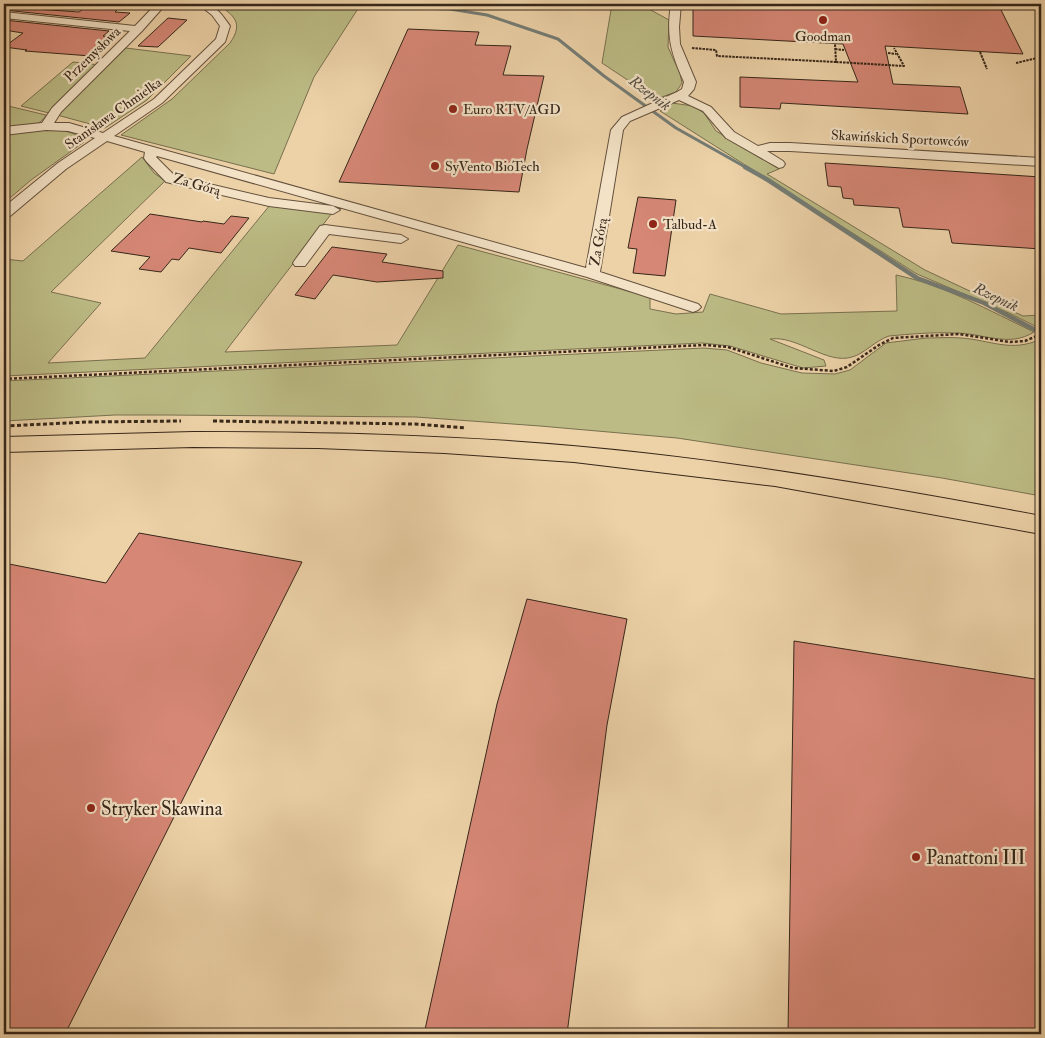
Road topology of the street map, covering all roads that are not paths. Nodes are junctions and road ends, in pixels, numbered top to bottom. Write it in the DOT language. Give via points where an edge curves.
graph roads {
  1 [pos="162,4"];
  2 [pos="203,4"];
  3 [pos="676,4"];
  4 [pos="45,9"];
  5 [pos="4,15"];
  6 [pos="34,18"];
  7 [pos="138,29"];
  8 [pos="679,96"];
  9 [pos="46,126"];
  10 [pos="4,131"];
  11 [pos="104,138"];
  12 [pos="152,150"];
  13 [pos="757,150"];
  14 [pos="1041,162"];
  15 [pos="779,164"];
  16 [pos="342,208"];
  17 [pos="4,214"];
  18 [pos="385,215"];
  19 [pos="325,229"];
  20 [pos="368,239"];
  21 [pos="401,239"];
  22 [pos="300,263"];
  23 [pos="592,274"];
  24 [pos="693,307"];
  25 [pos="4,444"];
  26 [pos="1041,525"];
  1 -- 7 [label="street, Przemysłowa"];
  2 -- 11 [label="street, Stanisława Chmielka" via="222,20 225,31 221,40 170,92"];
  3 -- 8 [label="street" via="674,50 690,82 689,88"];
  4 -- 6 [label="street"];
  5 -- 6 [label="street"];
  6 -- 7 [label="street"];
  7 -- 9 [label="street, Przemysłowa" via="56,110"];
  8 -- 13 [label="street" via="706,109 730,135"];
  8 -- 23 [label="street, Za Górą" via="626,120 617,130"];
  9 -- 10 [label="street, Za Górą"];
  9 -- 11 [label="street, Za Górą" via="69,127"];
  11 -- 12 [label="street, Za Górą"];
  11 -- 17 [label="street, Stanisława Chmielka" via="48,177"];
  12 -- 16 [label="street, Za Górą"];
  12 -- 16 [label="street, Za Górą" via="150,158 171,179 269,202"];
  13 -- 14 [label="street, Skawińskich Sportowców" via="800,147"];
  13 -- 15 [label="street"];
  16 -- 18 [label="street, Za Górą"];
  16 -- 19 [label="street"];
  18 -- 20 [label="street"];
  18 -- 23 [label="street, Za Górą"];
  19 -- 20 [label="street"];
  19 -- 22 [label="street"];
  20 -- 21 [label="street"];
  23 -- 24 [label="street"];
  25 -- 26 [label="main road" via="207,438 509,449 773,478"];
}
